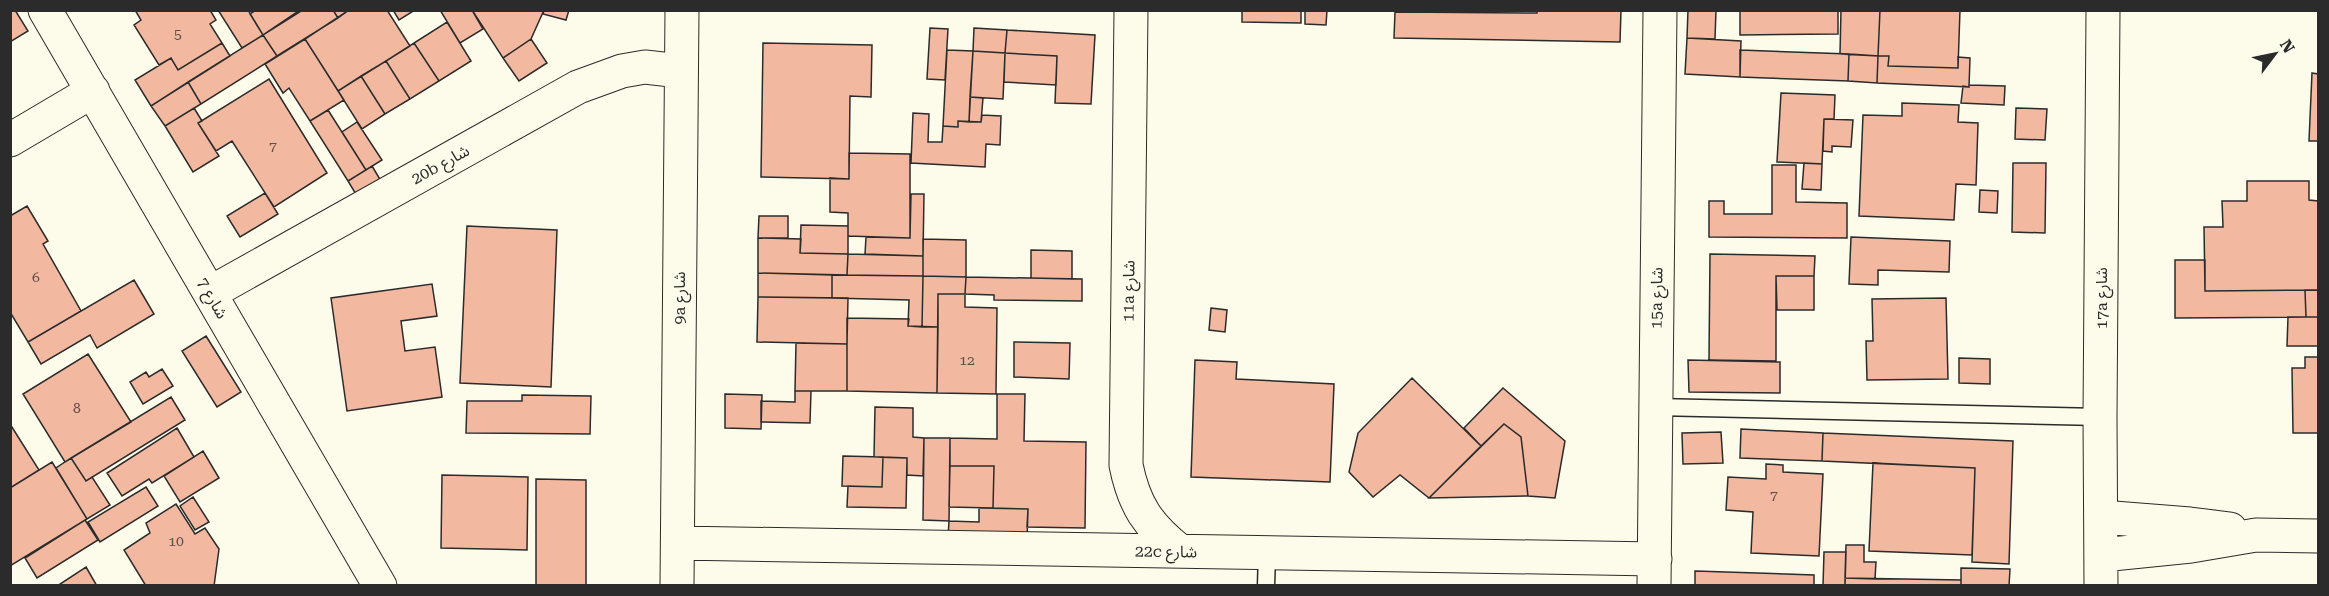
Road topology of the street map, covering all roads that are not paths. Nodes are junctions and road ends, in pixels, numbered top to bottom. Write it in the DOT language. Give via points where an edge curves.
graph roads {
  1 [pos="45,10"];
  2 [pos="682,10"];
  3 [pos="1131,10"];
  4 [pos="1660,10"];
  5 [pos="2103,10"];
  6 [pos="681,71"];
  7 [pos="93,91"];
  8 [pos="10,140"];
  9 [pos="210,293"];
  10 [pos="1655,407"];
  11 [pos="2100,417"];
  12 [pos="2101,517"];
  13 [pos="2256,535"];
  14 [pos="2319,536"];
  15 [pos="678,543"];
  16 [pos="1180,551"];
  17 [pos="1267,553"];
  18 [pos="2102,570"];
  19 [pos="1654,572"];
  20 [pos="372,583"];
  21 [pos="677,585"];
  22 [pos="1266,585"];
  1 -- 7 [label="street, شارع 7"];
  2 -- 6 [label="street, 9a شارع"];
  3 -- 16 [label="street, 11a شارع" via="1126,465 1130,485 1149,523"];
  4 -- 10 [label="street, 15a شارع"];
  5 -- 11 [label="street, 17a شارع"];
  6 -- 9 [label="street, 20b شارع" via="645,67 578,87"];
  6 -- 15 [label="street, 9a شارع"];
  7 -- 8 [label="street"];
  7 -- 9 [label="street, شارع 7"];
  9 -- 20 [label="street, شارع 7"];
  10 -- 11 [label="lane"];
  10 -- 19 [label="street, 15a شارع"];
  11 -- 12 [label="street, 17a شارع"];
  12 -- 13 [label="street" via="2190,524"];
  12 -- 18 [label="street, 17a شارع"];
  13 -- 14 [label="street"];
  13 -- 18 [label="street" via="2191,546"];
  15 -- 16 [label="street, 22c شارع"];
  15 -- 21 [label="street, 9a شارع"];
  16 -- 17 [label="street, 22c شارع"];
  17 -- 19 [label="street, 22c شارع"];
  17 -- 22 [label="lane"];
}
